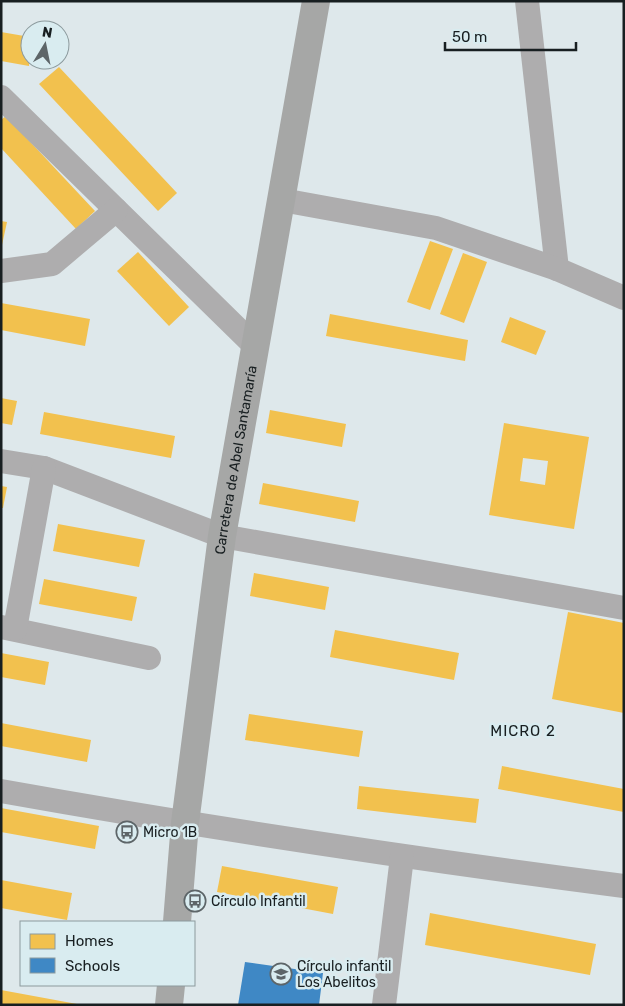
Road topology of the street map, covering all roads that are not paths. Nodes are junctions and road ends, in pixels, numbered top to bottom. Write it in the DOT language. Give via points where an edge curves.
graph roads {
  1 [pos="316,1"];
  2 [pos="526,1"];
  3 [pos="1,96"];
  4 [pos="282,200"];
  5 [pos="116,210"];
  6 [pos="557,270"];
  7 [pos="1,271"];
  8 [pos="624,298"];
  9 [pos="255,346"];
  10 [pos="1,461"];
  11 [pos="44,468"];
  12 [pos="222,536"];
  13 [pos="624,608"];
  14 [pos="8,628"];
  15 [pos="149,658"];
  16 [pos="1,791"];
  17 [pos="186,823"];
  18 [pos="402,857"];
  19 [pos="624,886"];
  20 [pos="177,921"];
  21 [pos="171,986"];
  22 [pos="169,1005"];
  23 [pos="384,1005"];
  1 -- 4 [label="main road, Carretera de Abel Santamaría"];
  2 -- 6 [label="street"];
  3 -- 5 [label="street"];
  4 -- 6 [label="street" via="436,228"];
  4 -- 9 [label="main road, Carretera de Abel Santamaría"];
  5 -- 7 [label="street" via="52,264"];
  5 -- 9 [label="street"];
  6 -- 8 [label="street"];
  9 -- 12 [label="main road, Carretera de Abel Santamaría"];
  10 -- 11 [label="street"];
  11 -- 12 [label="street"];
  11 -- 14 [label="street"];
  12 -- 13 [label="street"];
  12 -- 17 [label="main road, Carretera de Abel Santamaría"];
  14 -- 15 [label="street"];
  16 -- 17 [label="street"];
  17 -- 18 [label="street"];
  17 -- 20 [label="main road, Carretera de Abel Santamaría"];
  18 -- 19 [label="street"];
  18 -- 23 [label="street"];
  21 -- 22 [label="main road"];
}
